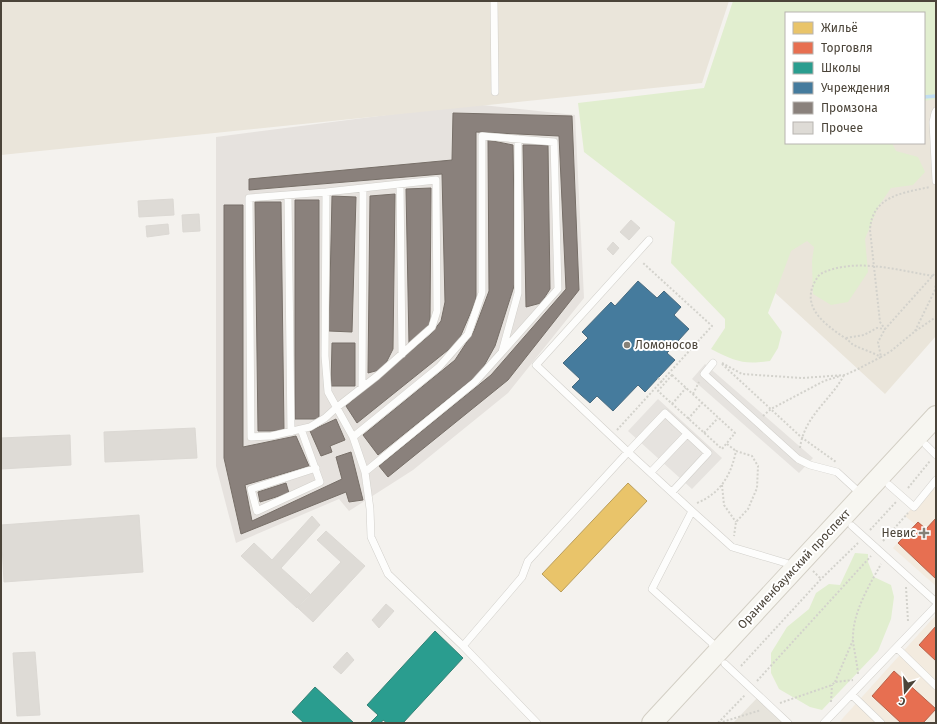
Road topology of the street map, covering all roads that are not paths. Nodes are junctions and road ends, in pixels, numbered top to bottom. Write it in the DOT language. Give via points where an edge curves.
graph roads {
  1 [pos="494,1"];
  2 [pos="495,92"];
  3 [pos="936,111"];
  4 [pos="518,139"];
  5 [pos="936,181"];
  6 [pos="400,184"];
  7 [pos="362,188"];
  8 [pos="326,192"];
  9 [pos="288,195"];
  10 [pos="649,240"];
  11 [pos="502,352"];
  12 [pos="402,354"];
  13 [pos="713,363"];
  14 [pos="362,387"];
  15 [pos="336,408"];
  16 [pos="936,416"];
  17 [pos="301,429"];
  18 [pos="290,432"];
  19 [pos="687,434"];
  20 [pos="353,437"];
  21 [pos="930,445"];
  22 [pos="628,452"];
  23 [pos="316,468"];
  24 [pos="365,472"];
  25 [pos="651,472"];
  26 [pos="936,480"];
  27 [pos="895,490"];
  28 [pos="672,492"];
  29 [pos="862,496"];
  30 [pos="692,512"];
  31 [pos="858,532"];
  32 [pos="800,573"];
  33 [pos="936,602"];
  34 [pos="936,606"];
  35 [pos="463,646"];
  36 [pos="897,648"];
  37 [pos="725,664"];
  38 [pos="936,686"];
  39 [pos="852,695"];
  40 [pos="537,723"];
  41 [pos="652,723"];
  42 [pos="670,723"];
  43 [pos="788,723"];
  44 [pos="824,723"];
  45 [pos="881,723"];
  1 -- 2 [label="lane"];
  3 -- 5 [label="lane" via="933,122"];
  4 -- 11 [label="lane" via="518,293"];
  4 -- 11 [label="lane" via="554,142 558,289"];
  4 -- 20 [label="lane" via="482,136 482,293 468,334 439,366"];
  6 -- 7 [label="lane"];
  6 -- 12 [label="lane"];
  6 -- 12 [label="lane" via="436,180 437,311 432,327"];
  7 -- 8 [label="lane"];
  7 -- 14 [label="lane"];
  8 -- 9 [label="lane"];
  8 -- 15 [label="lane" via="325,356 328,392"];
  9 -- 18 [label="lane"];
  9 -- 18 [label="lane" via="249,198 251,437"];
  10 -- 22 [label="lane" via="536,365"];
  11 -- 24 [label="lane" via="475,382"];
  12 -- 14 [label="lane"];
  13 -- 29 [label="lane" via="704,374 798,459 837,472"];
  14 -- 15 [label="lane"];
  15 -- 17 [label="lane" via="325,418"];
  15 -- 20 [label="lane"];
  16 -- 21 [label="main road, Ораниенбаумский проспект"];
  17 -- 18 [label="lane"];
  17 -- 23 [label="lane"];
  19 -- 22 [label="lane" via="665,413"];
  19 -- 25 [label="lane"];
  19 -- 28 [label="lane" via="708,453"];
  20 -- 24 [label="lane"];
  21 -- 27 [label="main road, Ораниенбаумский проспект"];
  21 -- 29 [label="main road, Ораниенбаумский проспект"];
  22 -- 25 [label="lane"];
  22 -- 35 [label="lane" via="528,561 522,577"];
  23 -- 23 [label="lane" via="251,489 257,511 320,482"];
  24 -- 35 [label="lane" via="371,537 388,574"];
  25 -- 28 [label="lane"];
  26 -- 27 [label="lane" via="914,507"];
  27 -- 31 [label="main road, Ораниенбаумский проспект"];
  28 -- 30 [label="lane"];
  29 -- 32 [label="main road, Ораниенбаумский проспект"];
  30 -- 32 [label="lane" via="732,547 786,563"];
  30 -- 37 [label="lane" via="652,589 712,643"];
  31 -- 32 [label="main road, Ораниенбаумский проспект"];
  31 -- 33 [label="lane"];
  32 -- 37 [label="main road, Ораниенбаумский проспект"];
  34 -- 36 [label="lane"];
  35 -- 40 [label="lane"];
  36 -- 38 [label="lane"];
  36 -- 39 [label="lane"];
  37 -- 41 [label="main road, Ораниенбаумский проспект"];
  37 -- 42 [label="main road, Ораниенбаумский проспект"];
  37 -- 43 [label="lane"];
  39 -- 44 [label="lane"];
  39 -- 45 [label="lane"];
}
